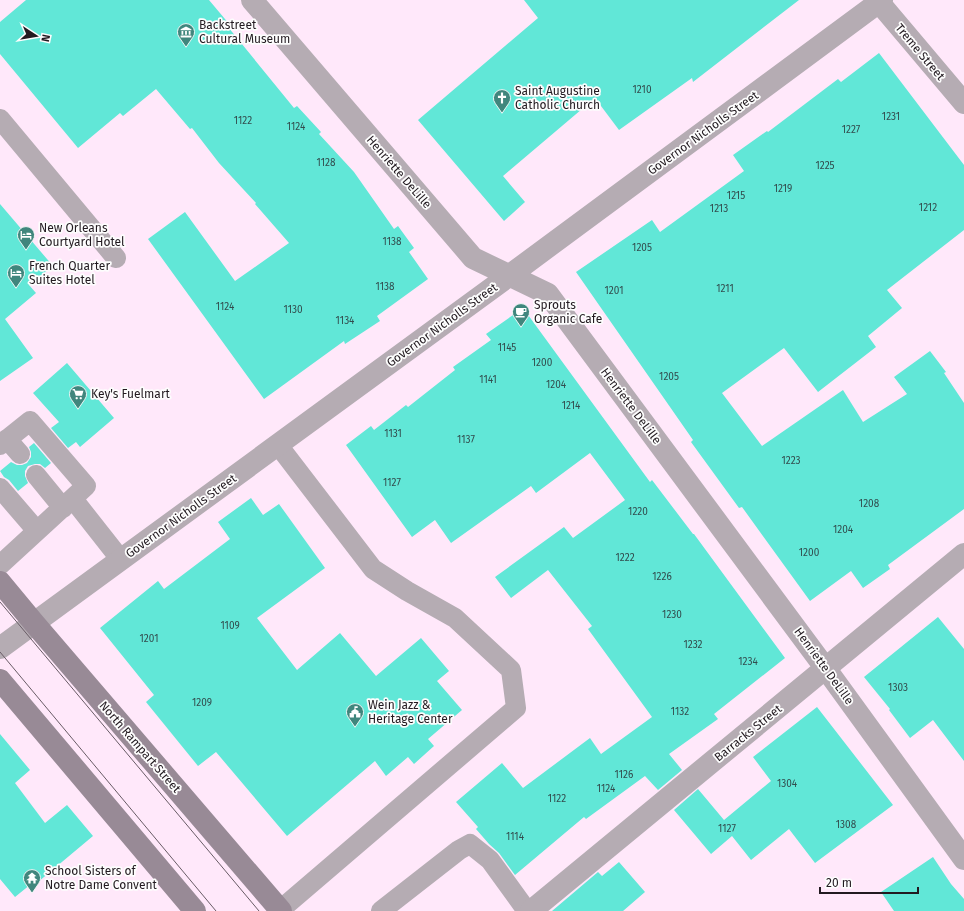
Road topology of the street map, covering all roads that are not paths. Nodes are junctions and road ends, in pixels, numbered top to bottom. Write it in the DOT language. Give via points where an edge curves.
graph roads {
  1 [pos="252,0"];
  2 [pos="879,1"];
  3 [pos="964,103"];
  4 [pos="0,119"];
  5 [pos="116,258"];
  6 [pos="510,276"];
  7 [pos="4,442"];
  8 [pos="278,445"];
  9 [pos="20,454"];
  10 [pos="36,475"];
  11 [pos="0,488"];
  12 [pos="68,503"];
  13 [pos="37,531"];
  14 [pos="964,554"];
  15 [pos="121,560"];
  16 [pos="0,565"];
  17 [pos="0,582"];
  18 [pos="34,623"];
  19 [pos="0,648"];
  20 [pos="826,669"];
  21 [pos="0,680"];
  22 [pos="964,859"];
  23 [pos="195,911"];
  24 [pos="281,911"];
  25 [pos="382,911"];
  26 [pos="527,911"];
  27 [pos="531,911"];
  1 -- 6 [label="street, Henriette DeLille" via="473,258"];
  2 -- 3 [label="street, Treme Street"];
  2 -- 6 [label="street, Governor Nicholls Street"];
  4 -- 5 [label="lane"];
  6 -- 8 [label="street, Governor Nicholls Street"];
  6 -- 20 [label="street, Henriette DeLille" via="548,294"];
  7 -- 9 [label="lane"];
  7 -- 12 [label="lane" via="30,422 86,486"];
  8 -- 15 [label="street, Governor Nicholls Street"];
  8 -- 24 [label="lane" via="373,569 455,618 511,670 516,708"];
  10 -- 12 [label="lane"];
  11 -- 13 [label="lane"];
  12 -- 13 [label="lane"];
  12 -- 15 [label="lane"];
  13 -- 16 [label="lane"];
  14 -- 20 [label="street, Barracks Street"];
  15 -- 18 [label="street, Governor Nicholls Street"];
  17 -- 18 [label="main road, North Rampart Street"];
  18 -- 19 [label="street, Governor Nicholls Street"];
  18 -- 24 [label="main road, North Rampart Street"];
  20 -- 22 [label="street, Henriette DeLille"];
  20 -- 27 [label="street, Barracks Street"];
  21 -- 23 [label="main road"];
  25 -- 26 [label="lane" via="470,844 490,860"];
}
